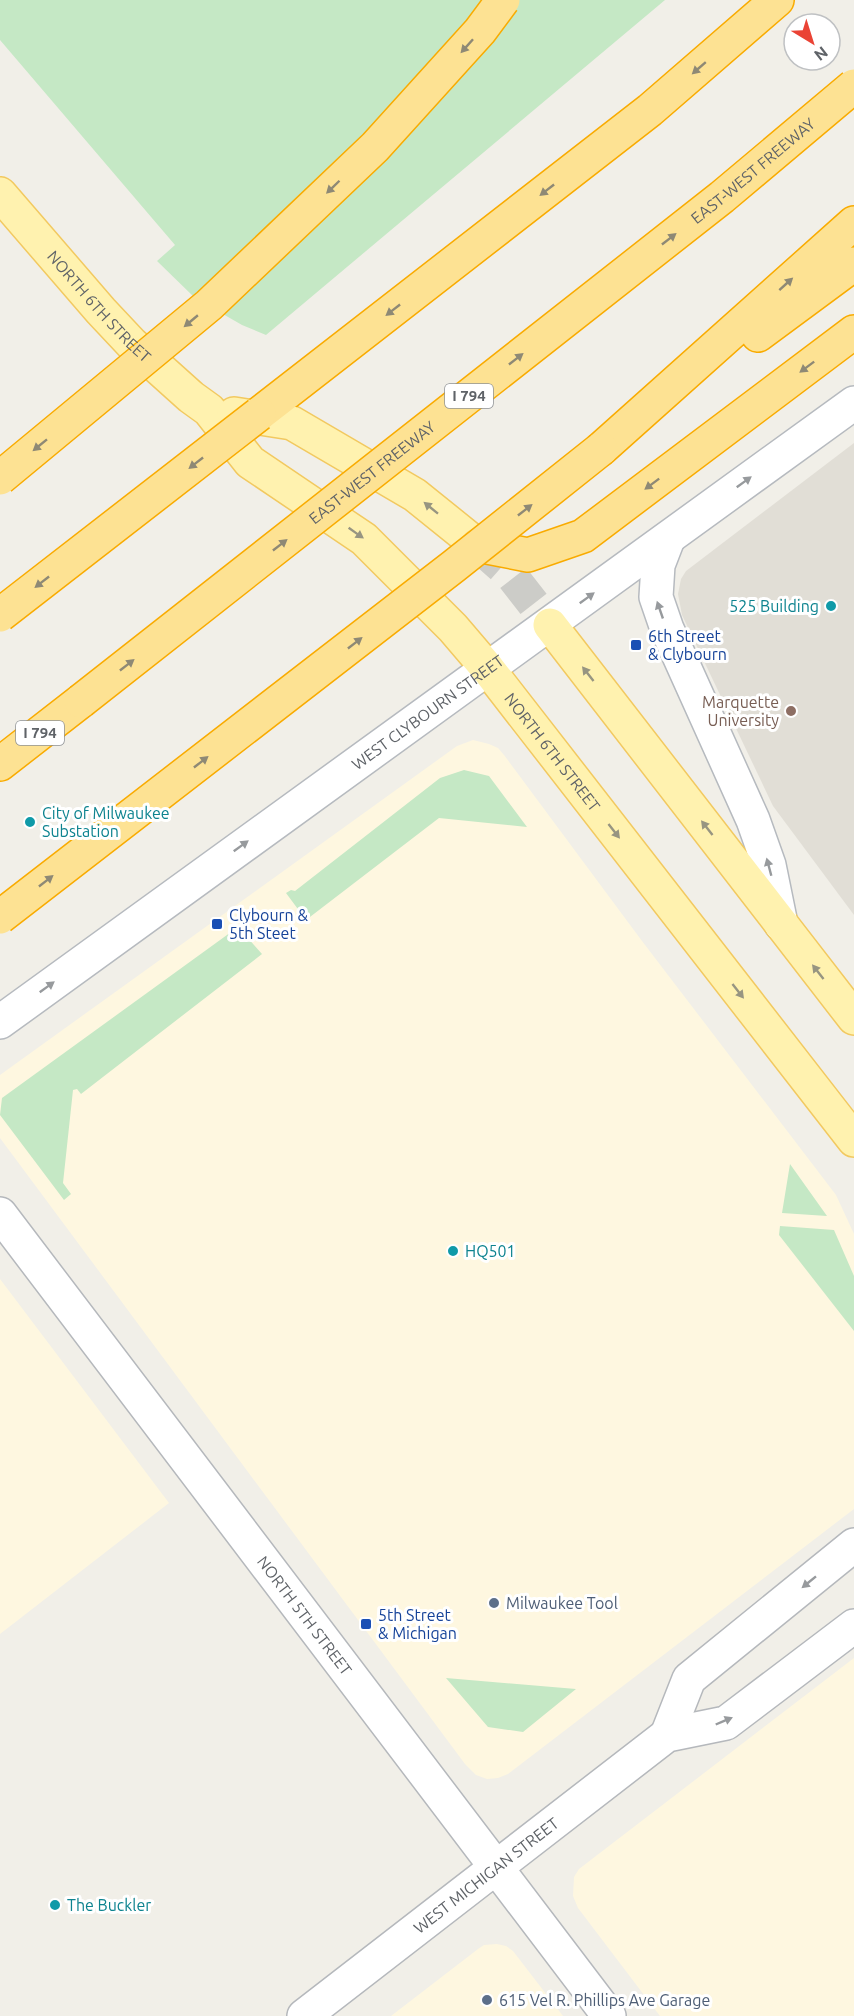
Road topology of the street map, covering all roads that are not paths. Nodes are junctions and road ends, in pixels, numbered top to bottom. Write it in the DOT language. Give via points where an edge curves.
graph roads {
  1 [pos="503,0"];
  2 [pos="767,0"];
  3 [pos="777,0"];
  4 [pos="743,30"];
  5 [pos="854,86"];
  6 [pos="0,194"];
  7 [pos="854,223"];
  8 [pos="854,264"];
  9 [pos="854,332"];
  10 [pos="854,403"];
  11 [pos="209,410"];
  12 [pos="601,449"];
  13 [pos="0,478"];
  14 [pos="668,538"];
  15 [pos="477,545"];
  16 [pos="0,615"];
  17 [pos="550,625"];
  18 [pos="488,669"];
  19 [pos="0,764"];
  20 [pos="0,917"];
  21 [pos="781,924"];
  22 [pos="854,1018"];
  23 [pos="0,1022"];
  24 [pos="854,1140"];
  25 [pos="0,1214"];
  26 [pos="854,1545"];
  27 [pos="854,1626"];
  28 [pos="667,1735"];
  29 [pos="496,1867"];
  30 [pos="304,2016"];
  31 [pos="609,2016"];
  1 -- 13 [label="highway, one-way, bridge" via="480,31 375,147 218,297"];
  2 -- 4 [label="highway"];
  3 -- 4 [label="highway"];
  4 -- 16 [label="highway, one-way, bridge" via="640,117"];
  19 -- 5 [label="highway, EAST-WEST FREEWAY / I 794, one-way, bridge" via="712,205"];
  6 -- 11 [label="main road, NORTH 6TH STREET" via="132,344"];
  12 -- 7 [label="highway, one-way"];
  8 -- 12 [label="highway"];
  9 -- 15 [label="highway, one-way" via="583,536 528,555"];
  14 -- 10 [label="street, WEST CLYBOURN STREET, one-way"];
  15 -- 11 [label="main road, NORTH 6TH STREET, one-way" via="415,495 292,423"];
  11 -- 18 [label="main road, NORTH 6TH STREET, one-way" via="250,462 364,539"];
  20 -- 12 [label="highway, one-way, bridge"];
  17 -- 14 [label="street, WEST CLYBOURN STREET, one-way"];
  21 -- 14 [label="street, one-way" via="769,865 753,820 656,597 658,565"];
  17 -- 18 [label="street, WEST CLYBOURN STREET"];
  21 -- 17 [label="main road, one-way"];
  23 -- 18 [label="street, WEST CLYBOURN STREET, one-way"];
  18 -- 24 [label="main road, NORTH 6TH STREET, one-way"];
  22 -- 21 [label="main road, one-way"];
  25 -- 29 [label="street, NORTH 5TH STREET"];
  26 -- 28 [label="street, one-way" via="689,1679"];
  28 -- 27 [label="street, WEST MICHIGAN STREET, one-way" via="726,1723"];
  28 -- 29 [label="street, WEST MICHIGAN STREET"];
  29 -- 30 [label="street, WEST MICHIGAN STREET"];
  29 -- 31 [label="street, NORTH 5TH STREET"];
}
